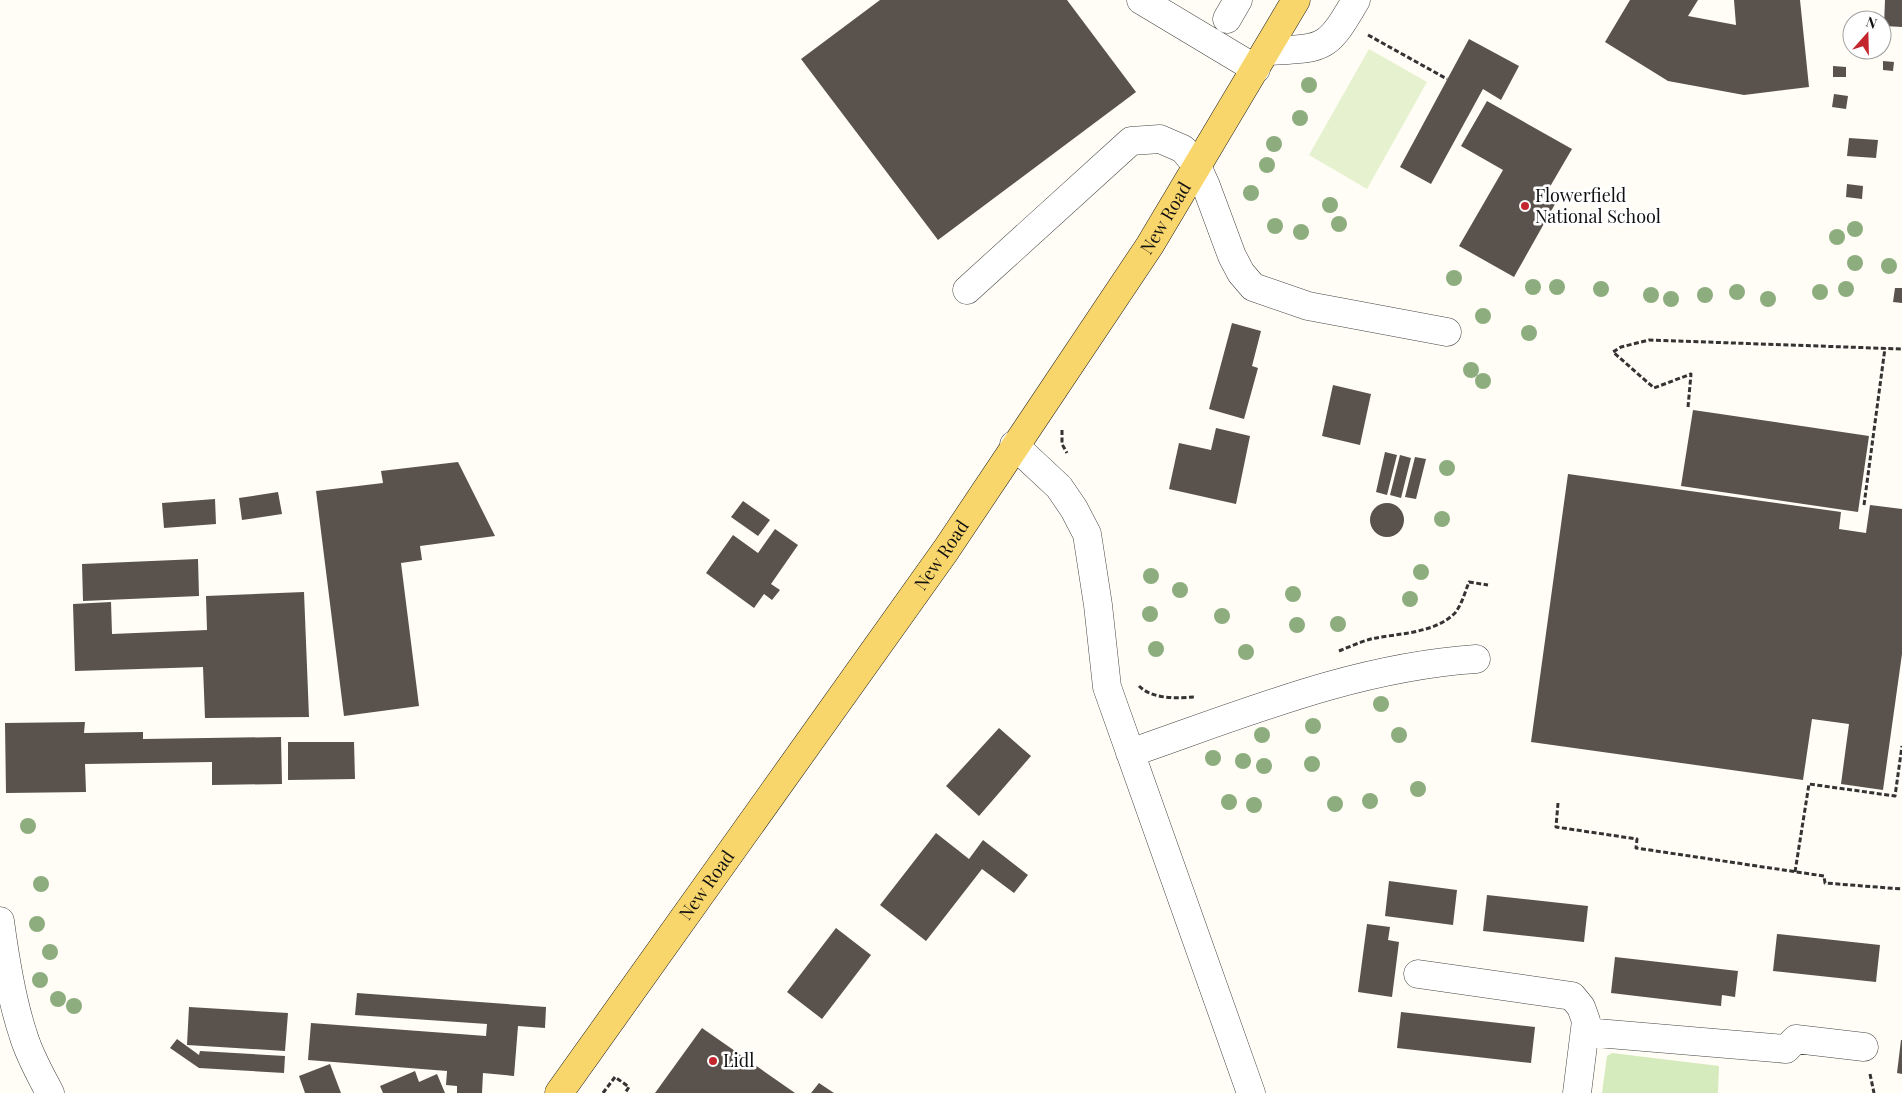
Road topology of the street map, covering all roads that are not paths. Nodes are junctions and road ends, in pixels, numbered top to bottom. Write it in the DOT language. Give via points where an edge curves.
graph roads {
  1 [pos="1141,0"];
  2 [pos="1296,0"];
  3 [pos="1350,11"];
  4 [pos="1261,60"];
  5 [pos="1197,166"];
  6 [pos="967,290"];
  7 [pos="1447,332"];
  8 [pos="1014,445"];
  9 [pos="1476,659"];
  10 [pos="1130,754"];
  11 [pos="0,921"];
  12 [pos="1418,974"];
  13 [pos="1584,1032"];
  14 [pos="1864,1047"];
  15 [pos="50,1093"];
  16 [pos="558,1093"];
  17 [pos="1251,1093"];
  18 [pos="1577,1093"];
  1 -- 4 [label="street"];
  2 -- 4 [label="main road, New Road"];
  3 -- 4 [label="street" via="1330,40 1316,48"];
  4 -- 5 [label="main road, New Road"];
  5 -- 6 [label="street" via="1183,149 1160,139 1131,140"];
  5 -- 7 [label="street" via="1232,256 1253,287 1308,306"];
  5 -- 8 [label="main road, New Road" via="1150,245"];
  8 -- 10 [label="street" via="1059,487 1087,534 1106,687"];
  8 -- 16 [label="main road, New Road" via="940,558"];
  9 -- 10 [label="street" via="1371,674 1294,696"];
  10 -- 17 [label="street"];
  11 -- 15 [label="street" via="22,1033"];
  12 -- 13 [label="street" via="1572,996 1586,1021"];
  13 -- 14 [label="street" via="1786,1049 1796,1039"];
  13 -- 18 [label="street"];
}
